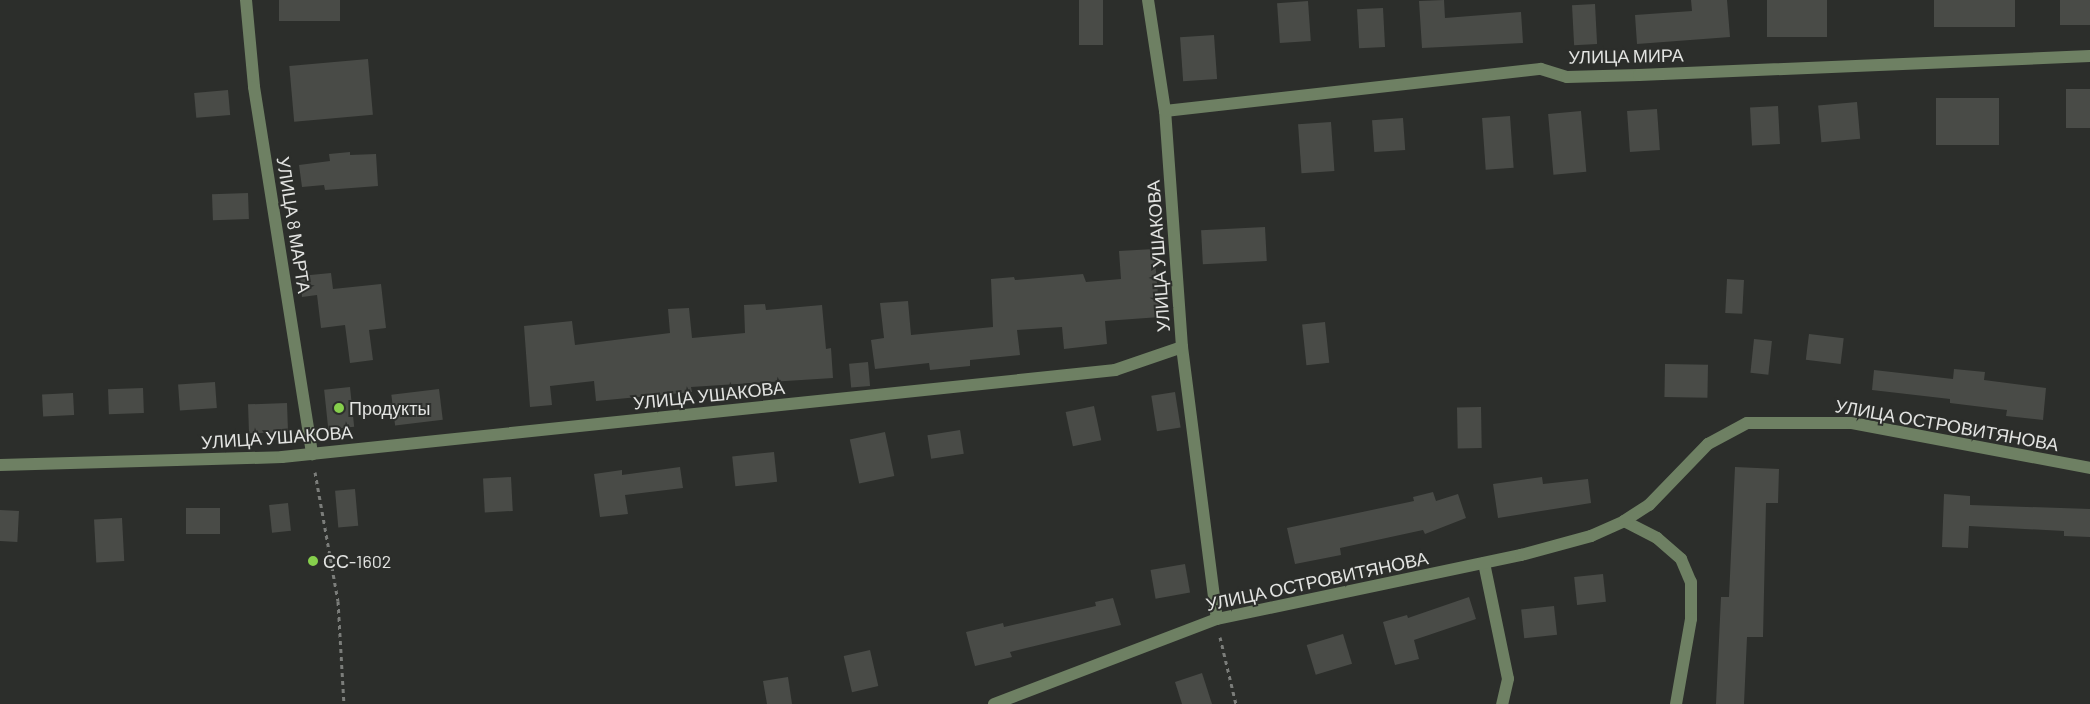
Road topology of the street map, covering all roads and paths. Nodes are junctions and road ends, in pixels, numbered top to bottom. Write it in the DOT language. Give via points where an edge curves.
graph roads {
  1 [pos="246,0"];
  2 [pos="1148,0"];
  3 [pos="2090,56"];
  4 [pos="1164,111"];
  5 [pos="1182,347"];
  6 [pos="312,454"];
  7 [pos="0,465"];
  8 [pos="2090,468"];
  9 [pos="1624,521"];
  10 [pos="1484,563"];
  11 [pos="1217,619"];
  12 [pos="344,704"];
  13 [pos="994,704"];
  14 [pos="1236,704"];
  15 [pos="1502,704"];
  16 [pos="1676,704"];
  1 -- 6 [label="street, УЛИЦА 8 МАРТА" via="254,87"];
  2 -- 4 [label="street, УЛИЦА УШАКОВА"];
  3 -- 4 [label="street, УЛИЦА МИРА" via="1621,76 1567,77 1541,69"];
  4 -- 5 [label="street, УЛИЦА УШАКОВА"];
  5 -- 6 [label="street, УЛИЦА УШАКОВА" via="1115,370"];
  5 -- 11 [label="street"];
  6 -- 7 [label="street, УЛИЦА УШАКОВА"];
  6 -- 12 [label="path" via="338,601"];
  8 -- 9 [label="street, УЛИЦА ОСТРОВИТЯНОВА" via="1852,423 1761,421 1728,431 1708,444 1670,486"];
  9 -- 10 [label="street, УЛИЦА ОСТРОВИТЯНОВА" via="1554,548"];
  9 -- 16 [label="street" via="1656,538 1681,559 1691,582 1691,619"];
  10 -- 11 [label="street, УЛИЦА ОСТРОВИТЯНОВА"];
  10 -- 15 [label="street" via="1508,679"];
  11 -- 13 [label="street, УЛИЦА ОСТРОВИТЯНОВА"];
  11 -- 14 [label="path"];
}
